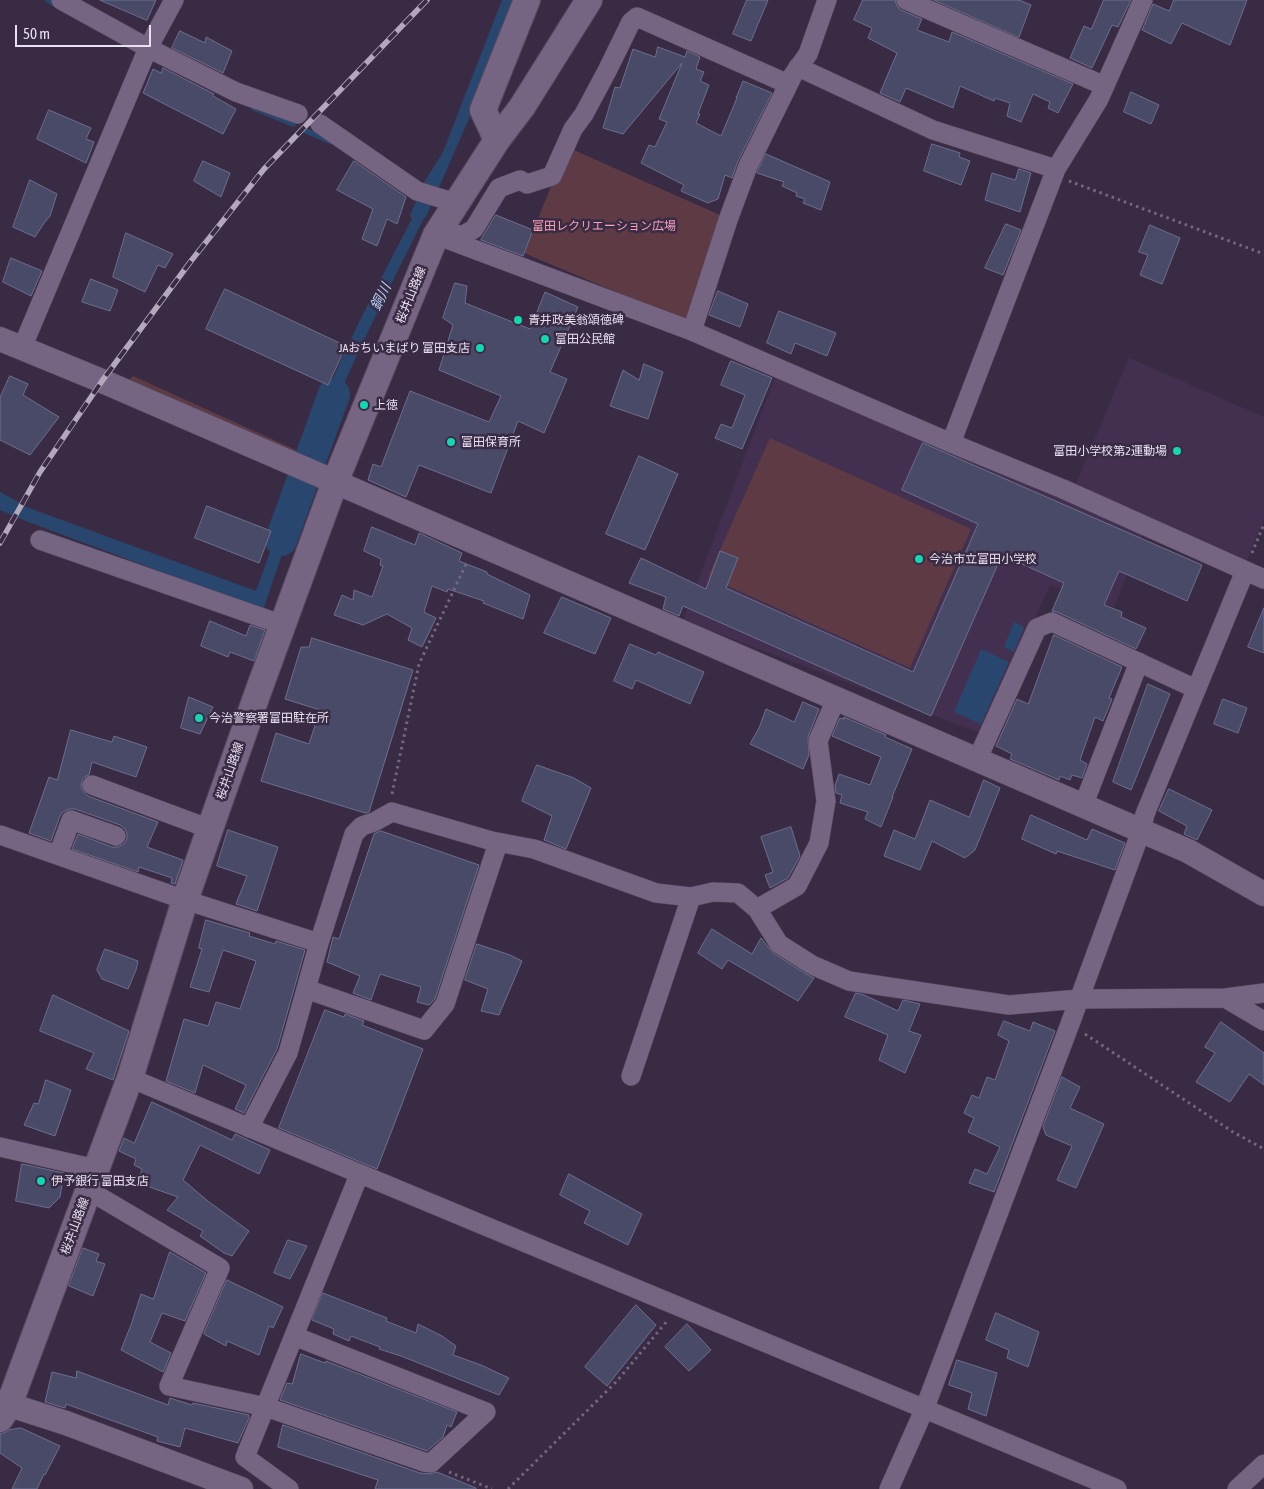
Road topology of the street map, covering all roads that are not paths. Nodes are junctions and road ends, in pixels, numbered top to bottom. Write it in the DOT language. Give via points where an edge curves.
graph roads {
  1 [pos="61,0"];
  2 [pos="174,0"];
  3 [pos="527,0"];
  4 [pos="589,0"];
  5 [pos="827,0"];
  6 [pos="906,0"];
  7 [pos="1143,0"];
  8 [pos="148,48"];
  9 [pos="798,68"];
  10 [pos="788,84"];
  11 [pos="1104,86"];
  12 [pos="298,114"];
  13 [pos="320,124"];
  14 [pos="497,140"];
  15 [pos="1055,172"];
  16 [pos="456,203"];
  17 [pos="438,231"];
  18 [pos="692,331"];
  19 [pos="0,339"];
  20 [pos="22,348"];
  21 [pos="951,443"];
  22 [pos="335,482"];
  23 [pos="40,540"];
  24 [pos="1244,571"];
  25 [pos="1264,580"];
  26 [pos="283,625"];
  27 [pos="1140,662"];
  28 [pos="1196,689"];
  29 [pos="836,699"];
  30 [pos="977,760"];
  31 [pos="92,785"];
  32 [pos="1083,806"];
  33 [pos="210,829"];
  34 [pos="1141,831"];
  35 [pos="0,835"];
  36 [pos="116,836"];
  37 [pos="498,843"];
  38 [pos="58,855"];
  39 [pos="1264,894"];
  40 [pos="691,897"];
  41 [pos="185,900"];
  42 [pos="757,909"];
  43 [pos="320,943"];
  44 [pos="306,989"];
  45 [pos="1264,993"];
  46 [pos="1225,998"];
  47 [pos="1079,999"];
  48 [pos="1264,1021"];
  49 [pos="631,1076"];
  50 [pos="130,1078"];
  51 [pos="249,1128"];
  52 [pos="0,1147"];
  53 [pos="359,1175"];
  54 [pos="92,1179"];
  55 [pos="294,1336"];
  56 [pos="266,1407"];
  57 [pos="3,1409"];
  58 [pos="924,1410"];
  59 [pos="1264,1464"];
  60 [pos="241,1489"];
  61 [pos="289,1489"];
  62 [pos="889,1489"];
  63 [pos="1117,1489"];
  64 [pos="1237,1489"];
  1 -- 8 [label="street"];
  2 -- 8 [label="street"];
  3 -- 14 [label="main road" via="483,110"];
  4 -- 14 [label="main road, 桜井山路線" via="522,107"];
  5 -- 9 [label="street" via="808,54"];
  6 -- 11 [label="street"];
  7 -- 11 [label="street"];
  8 -- 12 [label="street" via="236,92"];
  8 -- 20 [label="street"];
  9 -- 10 [label="street"];
  9 -- 15 [label="street" via="933,130"];
  10 -- 17 [label="street" via="637,17 573,129 552,176 527,184 520,180 500,188 474,229 461,236"];
  10 -- 18 [label="street" via="745,175"];
  11 -- 15 [label="street"];
  13 -- 16 [label="street" via="417,191"];
  14 -- 16 [label="main road, 桜井山路線"];
  15 -- 21 [label="street"];
  16 -- 17 [label="main road, 桜井山路線"];
  17 -- 18 [label="street"];
  17 -- 22 [label="main road, 桜井山路線"];
  18 -- 21 [label="street"];
  19 -- 20 [label="street"];
  20 -- 22 [label="street"];
  21 -- 24 [label="street" via="1063,489"];
  22 -- 26 [label="main road, 桜井山路線"];
  22 -- 29 [label="street"];
  23 -- 26 [label="street"];
  24 -- 25 [label="street"];
  24 -- 28 [label="street"];
  26 -- 33 [label="main road, 桜井山路線"];
  27 -- 28 [label="street"];
  27 -- 30 [label="street" via="1052,622 1037,628"];
  27 -- 32 [label="street"];
  28 -- 34 [label="street"];
  29 -- 30 [label="street"];
  29 -- 42 [label="street" via="818,741 826,801 819,842 797,886"];
  30 -- 32 [label="street"];
  31 -- 33 [label="street"];
  32 -- 34 [label="street"];
  33 -- 41 [label="main road, 桜井山路線"];
  34 -- 39 [label="street" via="1188,851"];
  34 -- 47 [label="street"];
  35 -- 38 [label="street"];
  36 -- 38 [label="street" via="70,820"];
  37 -- 40 [label="street" via="534,849 656,892"];
  37 -- 43 [label="street" via="392,812 362,826 354,834"];
  37 -- 44 [label="street" via="445,1004 424,1030"];
  38 -- 41 [label="street"];
  40 -- 42 [label="street" via="713,892 738,894"];
  40 -- 49 [label="street"];
  41 -- 43 [label="street"];
  41 -- 50 [label="main road, 桜井山路線"];
  42 -- 47 [label="street" via="779,944 812,965 849,981 1009,1005"];
  43 -- 44 [label="street"];
  44 -- 51 [label="street" via="288,1053"];
  45 -- 46 [label="street"];
  46 -- 47 [label="street"];
  46 -- 48 [label="street"];
  47 -- 58 [label="street"];
  50 -- 51 [label="street"];
  50 -- 54 [label="main road, 桜井山路線"];
  51 -- 53 [label="street"];
  52 -- 54 [label="street"];
  53 -- 55 [label="street"];
  53 -- 58 [label="street"];
  54 -- 56 [label="street" via="220,1268 169,1386"];
  54 -- 57 [label="main road, 桜井山路線"];
  55 -- 56 [label="street"];
  55 -- 56 [label="street" via="486,1412 431,1463"];
  56 -- 61 [label="street" via="245,1457"];
  57 -- 60 [label="street" via="66,1423"];
  58 -- 62 [label="street"];
  58 -- 63 [label="street"];
  59 -- 64 [label="street"];
}
